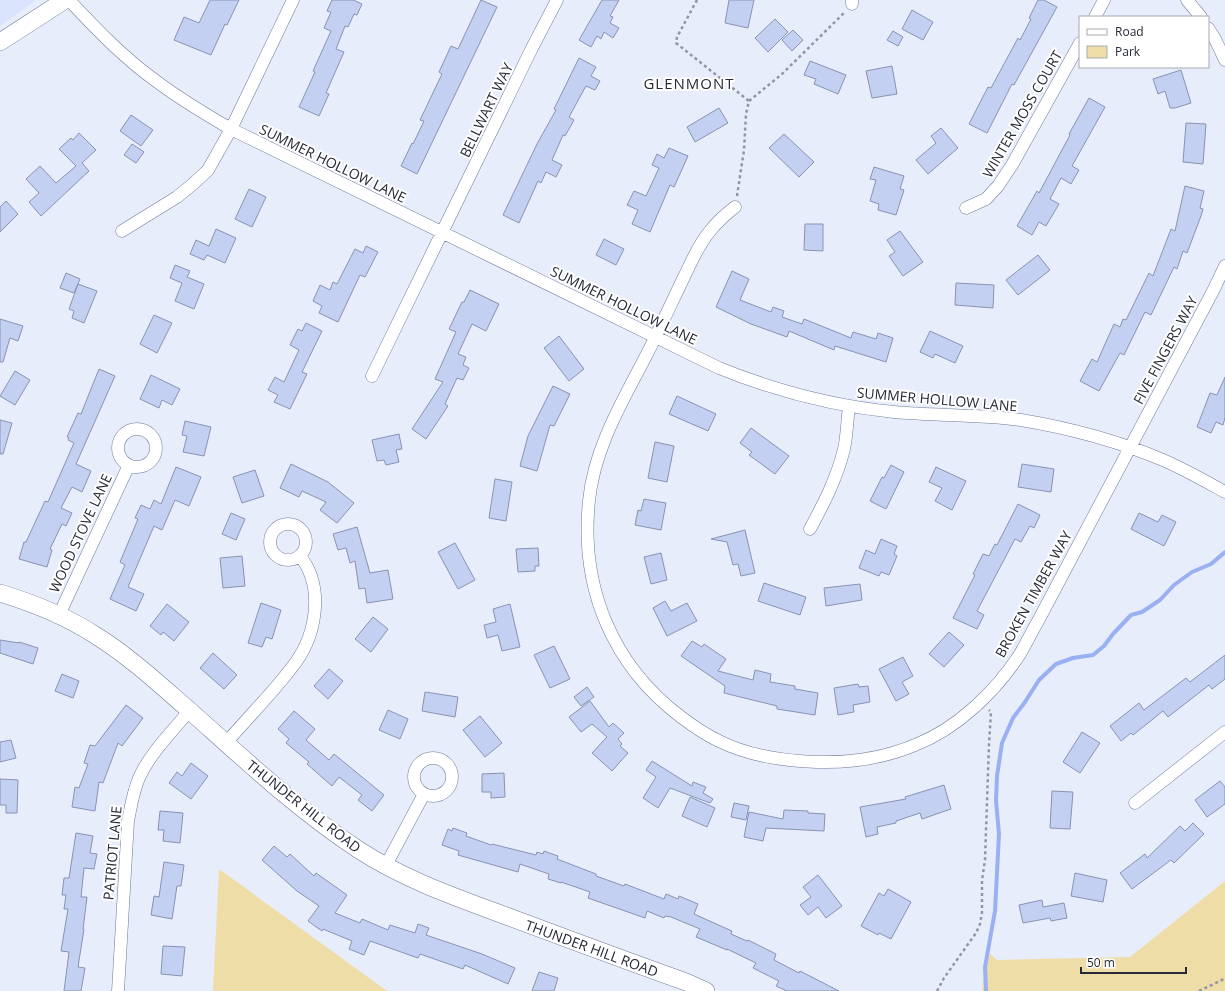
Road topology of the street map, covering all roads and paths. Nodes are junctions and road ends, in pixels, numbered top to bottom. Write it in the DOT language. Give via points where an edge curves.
graph roads {
  1 [pos="65,0"];
  2 [pos="69,0"];
  3 [pos="293,0"];
  4 [pos="557,0"];
  5 [pos="697,0"];
  6 [pos="1104,0"];
  7 [pos="1187,0"];
  8 [pos="852,2"];
  9 [pos="1096,16"];
  10 [pos="1200,16"];
  11 [pos="1209,30"];
  12 [pos="0,42"];
  13 [pos="1079,46"];
  14 [pos="1225,60"];
  15 [pos="749,101"];
  16 [pos="231,129"];
  17 [pos="735,207"];
  18 [pos="966,208"];
  19 [pos="122,231"];
  20 [pos="442,234"];
  21 [pos="1225,266"];
  22 [pos="655,337"];
  23 [pos="372,376"];
  24 [pos="849,407"];
  25 [pos="1130,447"];
  26 [pos="129,465"];
  27 [pos="1225,492"];
  28 [pos="810,529"];
  29 [pos="300,556"];
  30 [pos="0,593"];
  31 [pos="59,615"];
  32 [pos="981,701"];
  33 [pos="190,711"];
  34 [pos="1225,732"];
  35 [pos="226,743"];
  36 [pos="424,794"];
  37 [pos="1135,803"];
  38 [pos="385,866"];
  39 [pos="1225,977"];
  40 [pos="118,991"];
  41 [pos="706,991"];
  42 [pos="937,991"];
  43 [pos="1199,991"];
  1 -- 12 [label="street"];
  2 -- 16 [label="street, SUMMER HOLLOW LANE" via="103,35 155,80 190,105"];
  3 -- 16 [label="street"];
  4 -- 20 [label="street, BELLWART WAY"];
  5 -- 15 [label="path" via="676,43"];
  6 -- 9 [label="street"];
  7 -- 10 [label="street"];
  8 -- 15 [label="path" via="782,74"];
  11 -- 14 [label="street"];
  13 -- 18 [label="street, WINTER MOSS COURT" via="998,186 986,199"];
  15 -- 17 [label="path"];
  16 -- 19 [label="street" via="208,170 176,197"];
  16 -- 20 [label="street, SUMMER HOLLOW LANE"];
  17 -- 22 [label="street, BROKEN TIMBER WAY" via="708,233 696,252"];
  20 -- 22 [label="street, SUMMER HOLLOW LANE"];
  20 -- 23 [label="street, BELLWART WAY"];
  21 -- 25 [label="street, FIVE FINGERS WAY"];
  22 -- 24 [label="street, SUMMER HOLLOW LANE" via="750,381"];
  22 -- 32 [label="street, BROKEN TIMBER WAY" via="610,426 602,448 593,474 587,526 592,578 601,612 616,645 649,689 689,723 719,741 748,752 803,762 838,763 865,760 916,745 954,723"];
  24 -- 25 [label="street, SUMMER HOLLOW LANE" via="1021,420 1072,430"];
  24 -- 28 [label="street" via="844,449 836,475"];
  25 -- 27 [label="street, SUMMER HOLLOW LANE" via="1164,460"];
  25 -- 32 [label="street, BROKEN TIMBER WAY" via="1019,655"];
  26 -- 31 [label="street, WOOD STOVE LANE"];
  29 -- 35 [label="street" via="313,579 316,595 315,611 305,646 296,661"];
  30 -- 31 [label="street, THUNDER HILL ROAD"];
  31 -- 33 [label="street, THUNDER HILL ROAD" via="95,634 134,662"];
  32 -- 42 [label="path" via="992,712 982,913 976,933"];
  33 -- 35 [label="street, THUNDER HILL ROAD"];
  33 -- 40 [label="street, PATRIOT LANE" via="149,760 132,797 128,821"];
  34 -- 37 [label="street"];
  35 -- 38 [label="street, THUNDER HILL ROAD" via="326,826"];
  36 -- 38 [label="street"];
  38 -- 41 [label="street, THUNDER HILL ROAD" via="461,899"];
  39 -- 43 [label="path"];
}
